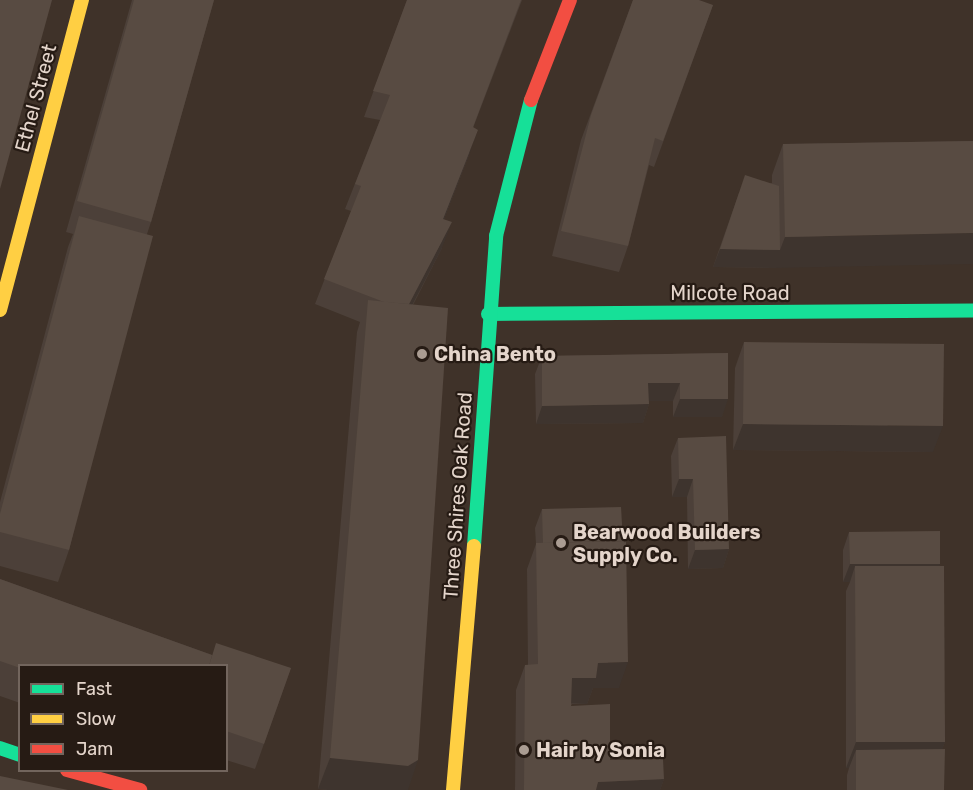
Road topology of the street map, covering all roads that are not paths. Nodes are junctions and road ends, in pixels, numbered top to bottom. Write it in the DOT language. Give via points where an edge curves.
graph roads {
  1 [pos="82,0"];
  2 [pos="570,0"];
  3 [pos="0,310"];
  4 [pos="973,311"];
  5 [pos="488,314"];
  6 [pos="0,748"];
  7 [pos="18,754"];
  8 [pos="71,772"];
  9 [pos="140,790"];
  10 [pos="453,790"];
  1 -- 3 [label="main road, Ethel Street"];
  2 -- 5 [label="main road, Three Shires Oak Road" via="528,109 506,188"];
  4 -- 5 [label="main road, Milcote Road"];
  5 -- 10 [label="main road, Three Shires Oak Road" via="486,414"];
  6 -- 7 [label="main road"];
  8 -- 9 [label="main road"];
}
